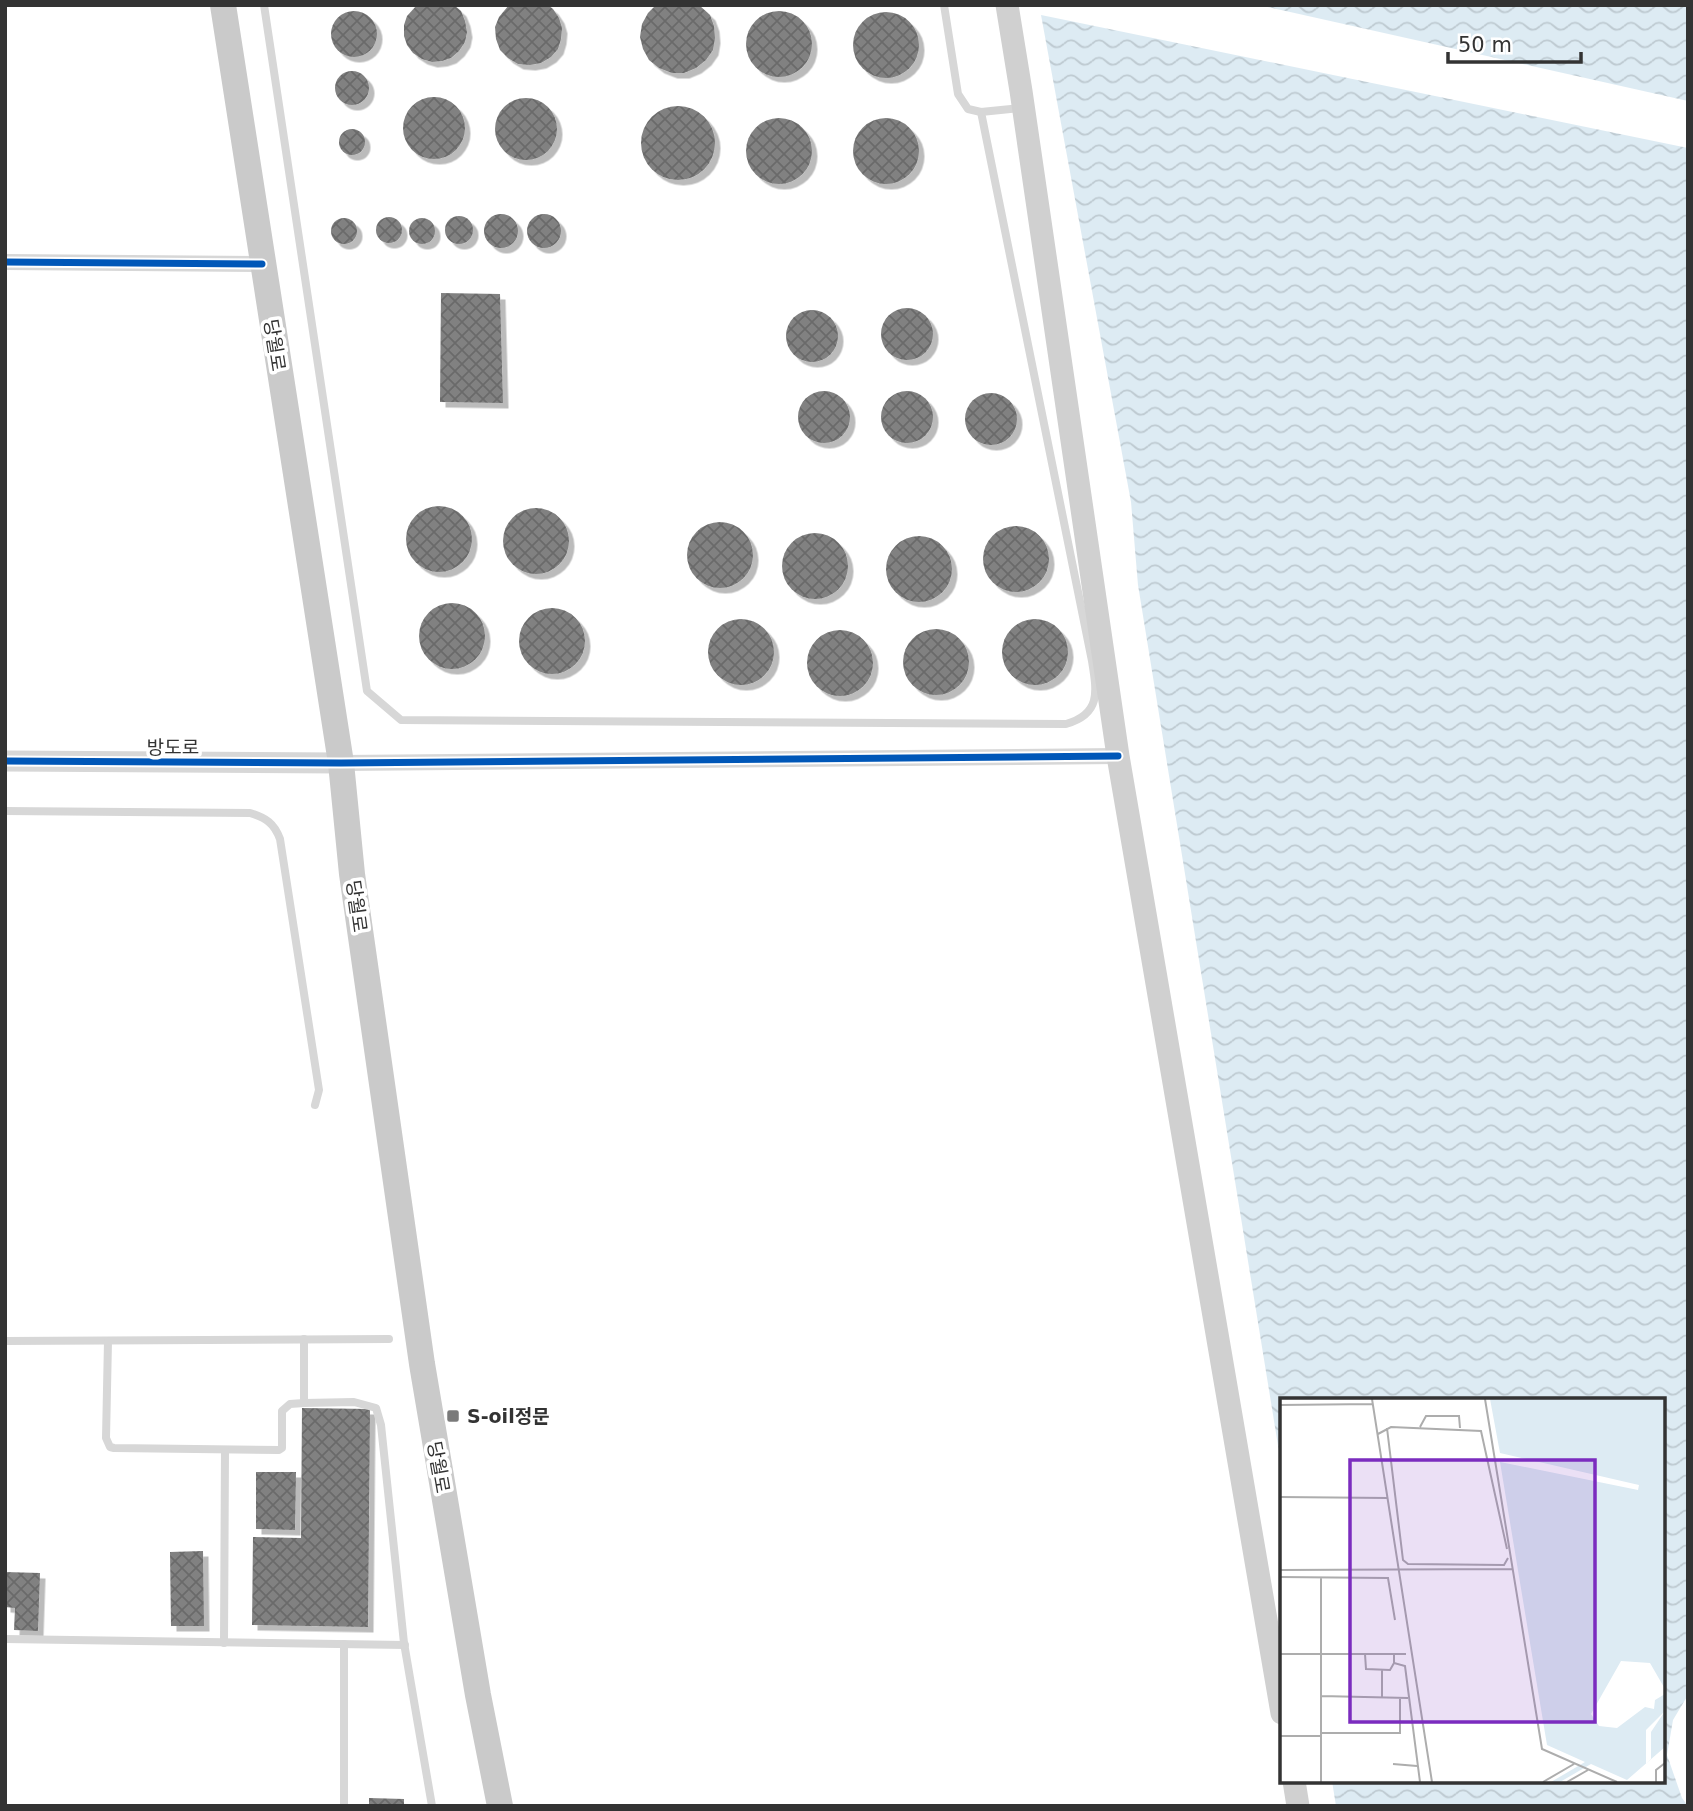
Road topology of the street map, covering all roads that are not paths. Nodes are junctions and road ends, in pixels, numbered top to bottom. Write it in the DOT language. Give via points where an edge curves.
graph roads {
  1 [pos="223,5"];
  2 [pos="264,5"];
  3 [pos="944,5"];
  4 [pos="1007,5"];
  5 [pos="1024,107"];
  6 [pos="981,113"];
  7 [pos="5,262"];
  8 [pos="262,264"];
  9 [pos="1118,756"];
  10 [pos="5,761"];
  11 [pos="341,763"];
  12 [pos="5,811"];
  13 [pos="315,1105"];
  14 [pos="304,1339"];
  15 [pos="389,1339"];
  16 [pos="5,1341"];
  17 [pos="108,1341"];
  18 [pos="304,1404"];
  19 [pos="225,1450"];
  20 [pos="5,1639"];
  21 [pos="224,1643"];
  22 [pos="344,1644"];
  23 [pos="405,1645"];
  24 [pos="1280,1701"];
  25 [pos="1294,1783"];
  26 [pos="345,1806"];
  27 [pos="432,1806"];
  28 [pos="500,1806"];
  29 [pos="1298,1806"];
  1 -- 8 [label="main road, 당월로"];
  2 -- 6 [label="lane" via="367,691 401,720 1066,724 1080,720 1092,708 1096,687 1092,661"];
  3 -- 6 [label="lane" via="958,94 968,109"];
  4 -- 5 [label="main road"];
  5 -- 6 [label="lane"];
  5 -- 9 [label="main road"];
  7 -- 8 [label="street"];
  8 -- 11 [label="main road, 당월로"];
  9 -- 11 [label="street"];
  9 -- 24 [label="main road"];
  10 -- 11 [label="street, 방도로"];
  11 -- 28 [label="main road, 당월로" via="352,874 422,1364"];
  12 -- 13 [label="lane" via="250,813 271,823 280,839 319,1090"];
  14 -- 15 [label="lane"];
  14 -- 17 [label="lane"];
  14 -- 18 [label="lane"];
  16 -- 17 [label="lane"];
  17 -- 19 [label="lane" via="106,1438 110,1447"];
  18 -- 19 [label="lane" via="290,1404 282,1411 279,1450"];
  18 -- 23 [label="lane" via="355,1402 376,1408"];
  19 -- 21 [label="lane"];
  20 -- 21 [label="lane"];
  21 -- 22 [label="lane"];
  22 -- 23 [label="lane"];
  22 -- 26 [label="lane"];
  23 -- 27 [label="lane"];
  25 -- 29 [label="main road"];
}
